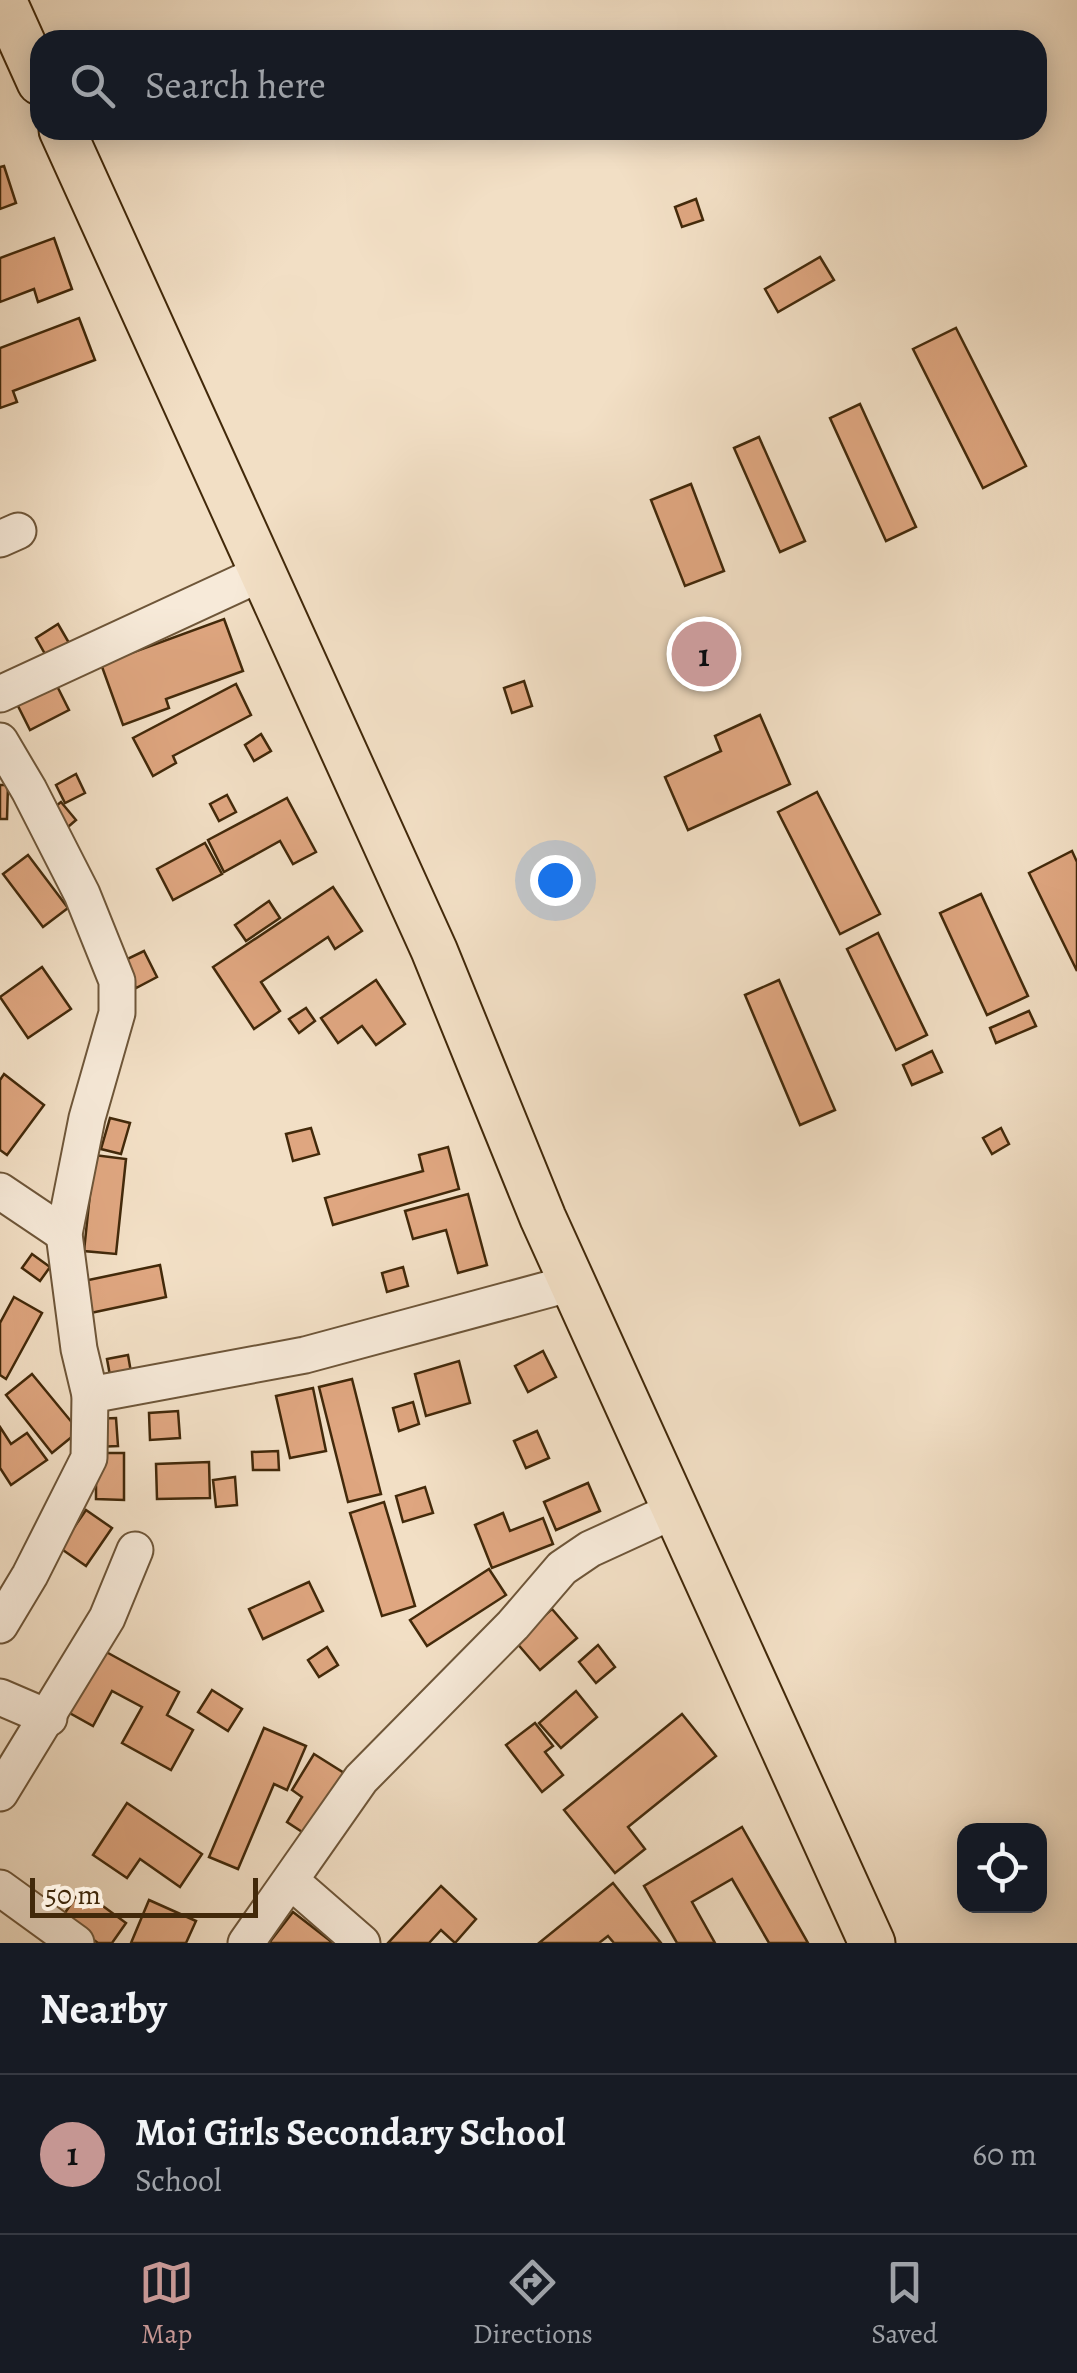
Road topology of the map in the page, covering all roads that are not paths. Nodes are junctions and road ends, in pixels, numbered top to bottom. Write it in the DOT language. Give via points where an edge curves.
graph roads {
  1 [pos="3,0"];
  2 [pos="30,60"];
  3 [pos="67,140"];
  4 [pos="262,573"];
  5 [pos="0,694"];
  6 [pos="0,741"];
  7 [pos="0,1190"];
  8 [pos="64,1234"];
  9 [pos="572,1283"];
  10 [pos="90,1395"];
  11 [pos="674,1510"];
  12 [pos="135,1550"];
  13 [pos="0,1626"];
  14 [pos="0,1697"];
  15 [pos="48,1718"];
  16 [pos="0,1793"];
  17 [pos="292,1882"];
  18 [pos="0,1888"];
  19 [pos="862,1939"];
  20 [pos="76,1943"];
  21 [pos="246,1943"];
  22 [pos="362,1943"];
  1 -- 2 [label="main road"];
  3 -- 4 [label="main road"];
  4 -- 5 [label="street"];
  4 -- 9 [label="main road" via="434,950"];
  6 -- 8 [label="street" via="82,894 117,982 118,1013 87,1118"];
  7 -- 8 [label="street"];
  8 -- 10 [label="street"];
  9 -- 10 [label="street" via="305,1354"];
  9 -- 11 [label="main road"];
  10 -- 13 [label="street" via="89,1458"];
  11 -- 17 [label="street" via="562,1568 361,1780"];
  11 -- 19 [label="main road"];
  12 -- 15 [label="street" via="107,1618"];
  14 -- 15 [label="street"];
  15 -- 16 [label="street"];
  17 -- 21 [label="street"];
  17 -- 22 [label="street"];
  18 -- 20 [label="street"];
}
